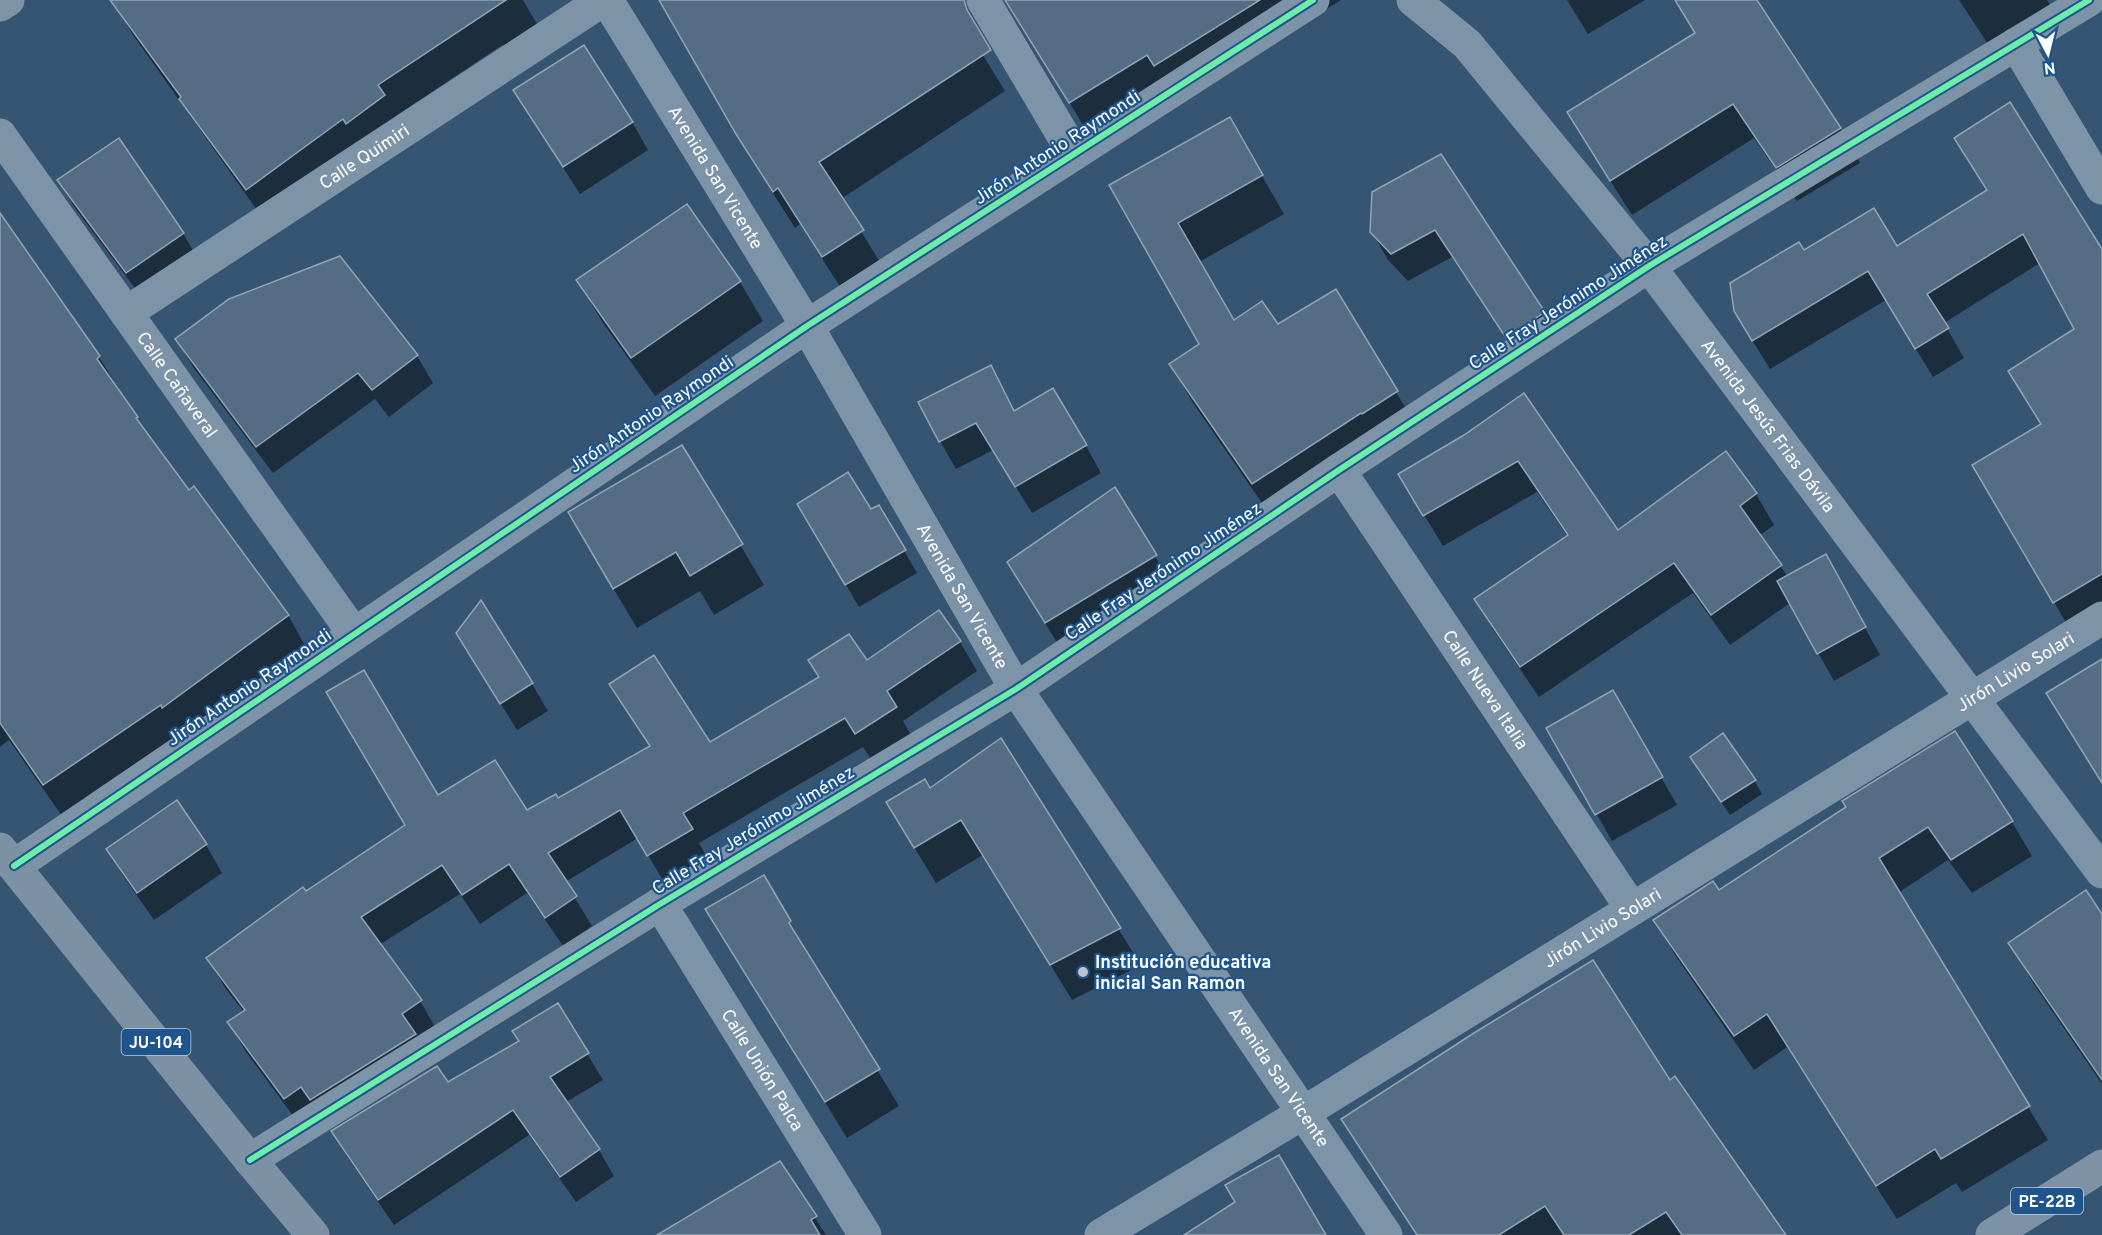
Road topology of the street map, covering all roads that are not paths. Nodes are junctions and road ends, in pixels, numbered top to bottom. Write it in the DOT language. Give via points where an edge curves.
graph roads {
  1 [pos="8,0"];
  2 [pos="605,0"];
  3 [pos="983,0"];
  4 [pos="1313,0"];
  5 [pos="1413,0"];
  6 [pos="2089,0"];
  7 [pos="0,5"];
  8 [pos="2016,44"];
  9 [pos="0,135"];
  10 [pos="1074,154"];
  11 [pos="2102,188"];
  12 [pos="1649,266"];
  13 [pos="126,313"];
  14 [pos="807,326"];
  15 [pos="1339,470"];
  16 [pos="2102,618"];
  17 [pos="354,634"];
  18 [pos="1016,689"];
  19 [pos="1973,698"];
  20 [pos="7,857"];
  21 [pos="2102,872"];
  22 [pos="660,904"];
  23 [pos="1632,909"];
  24 [pos="1303,1113"];
  25 [pos="250,1160"];
  26 [pos="2102,1167"];
  27 [pos="313,1235"];
  28 [pos="865,1235"];
  29 [pos="1101,1235"];
  30 [pos="1386,1235"];
  31 [pos="1992,1235"];
  1 -- 7 [label="street"];
  2 -- 13 [label="street, Calle Quimiri"];
  2 -- 14 [label="street, Avenida San Vicente"];
  3 -- 10 [label="street"];
  4 -- 10 [label="street, Jirón Antonio Raymondi"];
  5 -- 12 [label="street, Avenida Jesús Frias Dávila" via="1467,44"];
  6 -- 8 [label="street, Calle Fray Jerónimo Jiménez"];
  8 -- 11 [label="street"];
  8 -- 12 [label="street, Calle Fray Jerónimo Jiménez"];
  9 -- 13 [label="street, Calle Cañaveral"];
  10 -- 14 [label="street, Jirón Antonio Raymondi"];
  12 -- 15 [label="street, Calle Fray Jerónimo Jiménez"];
  12 -- 19 [label="street, Avenida Jesús Frias Dávila"];
  13 -- 17 [label="street, Calle Cañaveral"];
  14 -- 17 [label="street, Jirón Antonio Raymondi"];
  14 -- 18 [label="street, Avenida San Vicente"];
  15 -- 18 [label="street, Calle Fray Jerónimo Jiménez"];
  15 -- 23 [label="street, Calle Nueva Italia"];
  16 -- 19 [label="street, Jirón Livio Solari"];
  17 -- 20 [label="street, Jirón Antonio Raymondi"];
  18 -- 22 [label="street, Calle Fray Jerónimo Jiménez"];
  18 -- 24 [label="street, Avenida San Vicente"];
  19 -- 21 [label="street, Avenida Jesús Frias Dávila"];
  19 -- 23 [label="street, Jirón Livio Solari"];
  20 -- 25 [label="main road, JU-104"];
  22 -- 25 [label="street, Calle Fray Jerónimo Jiménez"];
  22 -- 28 [label="street, Calle Unión Palca"];
  23 -- 24 [label="street, Jirón Livio Solari"];
  24 -- 29 [label="street, Jirón Livio Solari"];
  24 -- 30 [label="street, Avenida San Vicente"];
  25 -- 27 [label="main road, JU-104"];
  26 -- 31 [label="highway, PE-22B"];
}
